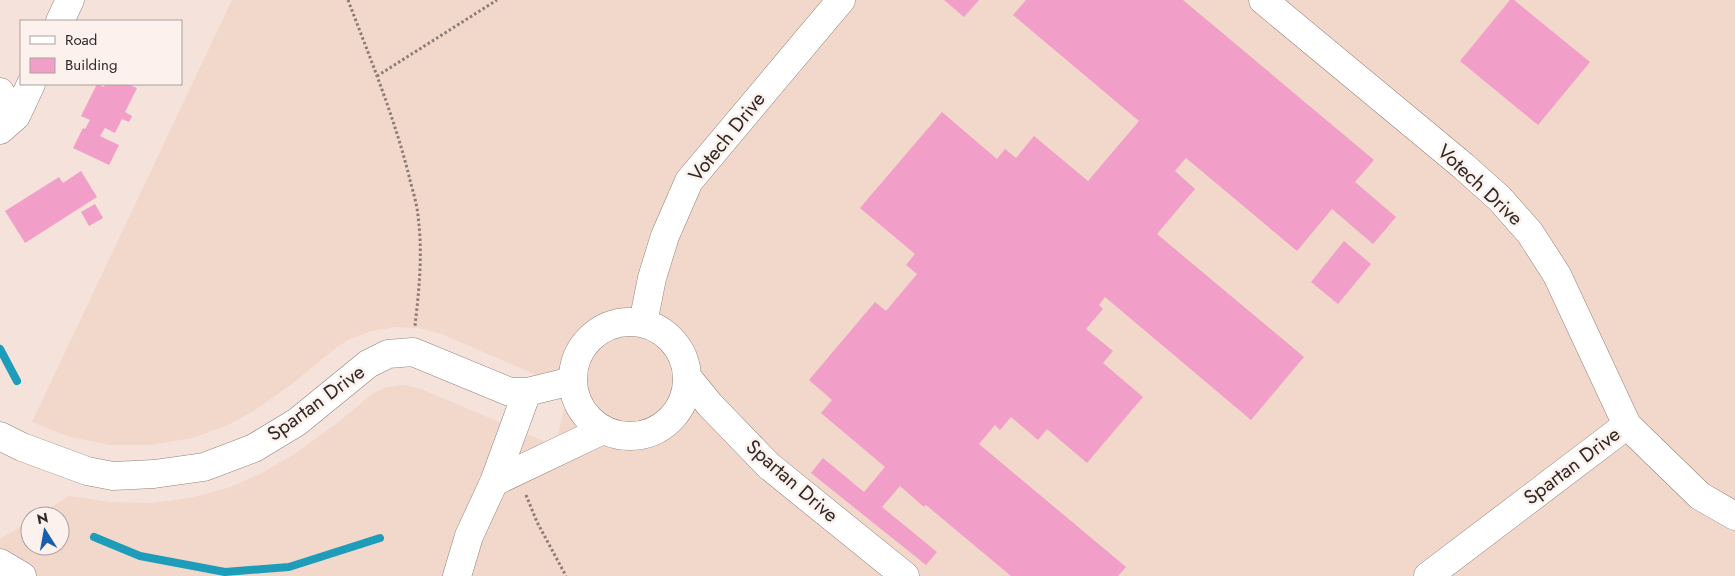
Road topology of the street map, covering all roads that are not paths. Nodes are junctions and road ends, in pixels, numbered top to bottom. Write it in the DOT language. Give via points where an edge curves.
graph roads {
  1 [pos="70,0"];
  2 [pos="842,0"];
  3 [pos="1264,0"];
  4 [pos="60,20"];
  5 [pos="30,85"];
  6 [pos="0,92"];
  7 [pos="8,123"];
  8 [pos="644,323"];
  9 [pos="688,378"];
  10 [pos="572,382"];
  11 [pos="527,392"];
  12 [pos="1627,425"];
  13 [pos="603,430"];
  14 [pos="0,436"];
  15 [pos="505,477"];
  16 [pos="1732,506"];
  17 [pos="0,563"];
  18 [pos="22,576"];
  19 [pos="456,576"];
  20 [pos="905,576"];
  21 [pos="1428,576"];
  1 -- 4 [label="street"];
  2 -- 8 [label="street, Votech Drive" via="689,182 665,236 652,278"];
  3 -- 12 [label="street, Votech Drive" via="1462,165 1499,198 1530,233 1557,275"];
  5 -- 7 [label="street"];
  6 -- 7 [label="street"];
  8 -- 9 [label="street" via="664,333 679,349"];
  8 -- 10 [label="street" via="614,324 600,330 579,352"];
  9 -- 13 [label="street" via="681,406 660,428 632,437"];
  9 -- 20 [label="street, Spartan Drive" via="769,466"];
  10 -- 11 [label="street, Spartan Drive"];
  10 -- 13 [label="street" via="581,410"];
  11 -- 14 [label="street, Spartan Drive" via="510,392 412,352 388,354 368,364 297,422 254,448 204,467 154,474 113,476 87,471"];
  11 -- 15 [label="street"];
  12 -- 16 [label="street, Spartan Drive" via="1700,496"];
  12 -- 21 [label="street, Spartan Drive"];
  13 -- 15 [label="street"];
  15 -- 19 [label="street" via="469,536"];
  17 -- 18 [label="street"];
}
